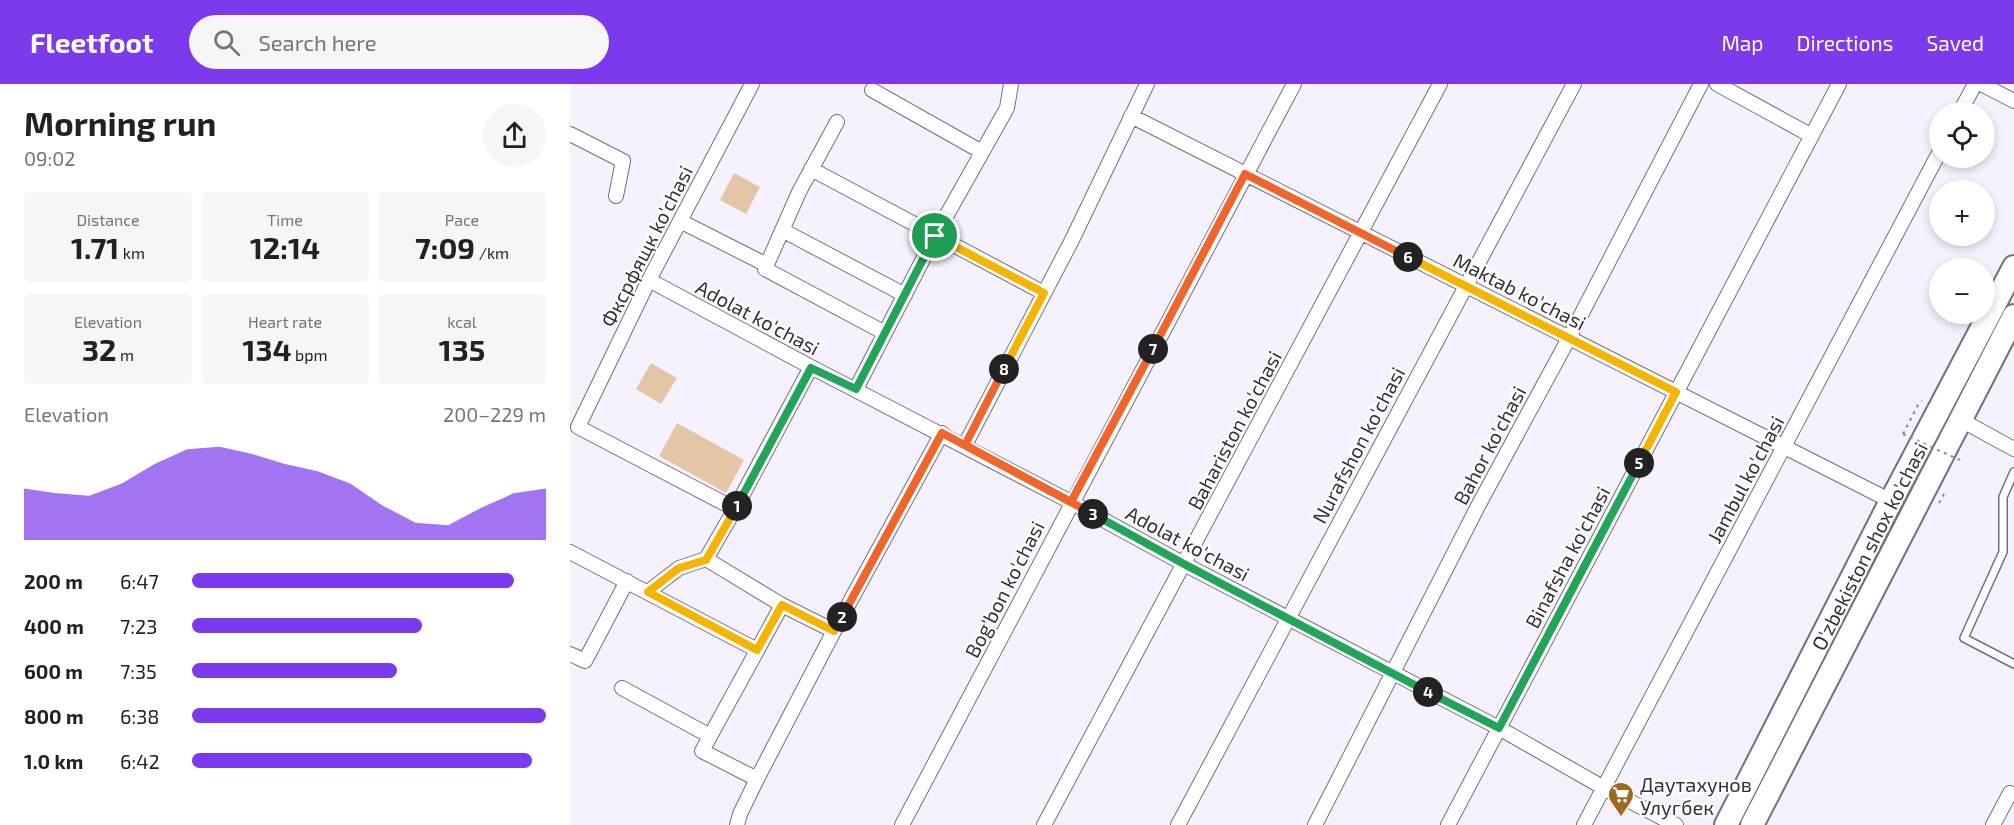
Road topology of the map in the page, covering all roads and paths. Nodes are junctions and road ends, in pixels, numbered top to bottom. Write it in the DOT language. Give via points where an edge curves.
graph roads {
  1 [pos="752,84"];
  2 [pos="1011,84"];
  3 [pos="1147,84"];
  4 [pos="1294,84"];
  5 [pos="1440,84"];
  6 [pos="1574,84"];
  7 [pos="1701,84"];
  8 [pos="1717,84"];
  9 [pos="1839,84"];
  10 [pos="1975,84"];
  11 [pos="1981,84"];
  12 [pos="872,90"];
  13 [pos="2014,101"];
  14 [pos="1965,102"];
  15 [pos="1131,116"];
  16 [pos="837,122"];
  17 [pos="570,134"];
  18 [pos="1812,136"];
  19 [pos="982,152"];
  20 [pos="1931,168"];
  21 [pos="812,170"];
  22 [pos="1245,174"];
  23 [pos="616,196"];
  24 [pos="680,221"];
  25 [pos="782,230"];
  26 [pos="1362,233"];
  27 [pos="935,236"];
  28 [pos="766,267"];
  29 [pos="2014,267"];
  30 [pos="649,280"];
  31 [pos="1465,285"];
  32 [pos="1044,293"];
  33 [pos="905,295"];
  34 [pos="2014,316"];
  35 [pos="885,333"];
  36 [pos="1569,338"];
  37 [pos="811,368"];
  38 [pos="856,389"];
  39 [pos="1676,392"];
  40 [pos="1922,401"];
  41 [pos="1961,420"];
  42 [pos="942,433"];
  43 [pos="965,445"];
  44 [pos="1784,447"];
  45 [pos="2014,449"];
  46 [pos="1960,460"];
  47 [pos="2014,472"];
  48 [pos="1891,501"];
  49 [pos="1071,502"];
  50 [pos="735,510"];
  51 [pos="570,552"];
  52 [pos="706,560"];
  53 [pos="1184,564"];
  54 [pos="627,581"];
  55 [pos="648,592"];
  56 [pos="782,605"];
  57 [pos="1288,618"];
  58 [pos="834,631"];
  59 [pos="757,650"];
  60 [pos="570,654"];
  61 [pos="2014,664"];
  62 [pos="1393,674"];
  63 [pos="622,688"];
  64 [pos="1499,728"];
  65 [pos="710,736"];
  66 [pos="757,779"];
  67 [pos="1604,788"];
  68 [pos="2010,793"];
  69 [pos="737,825"];
  70 [pos="902,825"];
  71 [pos="1044,825"];
  72 [pos="1178,825"];
  73 [pos="1315,825"];
  74 [pos="1448,825"];
  75 [pos="1584,825"];
  76 [pos="1676,825"];
  77 [pos="1726,825"];
  78 [pos="1752,825"];
  79 [pos="1993,825"];
  1 -- 24 [label="street, Фксрфящк ko'chasi"];
  2 -- 19 [label="street" via="1007,108"];
  3 -- 15 [label="street"];
  4 -- 22 [label="street, Bog'bon ko'chasi"];
  5 -- 26 [label="street, Bahariston ko'chasi"];
  6 -- 31 [label="street, Nurafshon ko'chasi"];
  7 -- 36 [label="street, Bahor ko'chasi"];
  8 -- 18 [label="street"];
  9 -- 18 [label="street, Binafsha ko'chasi"];
  10 -- 14 [label="street"];
  11 -- 13 [label="street"];
  12 -- 19 [label="street"];
  15 -- 22 [label="street, Maktab ko'chasi"];
  15 -- 32 [label="street"];
  16 -- 21 [label="street"];
  17 -- 23 [label="street" via="623,161"];
  18 -- 39 [label="street, Binafsha ko'chasi"];
  19 -- 27 [label="street"];
  20 -- 44 [label="street, Jambul ko'chasi"];
  21 -- 25 [label="street"];
  21 -- 27 [label="street"];
  22 -- 26 [label="street, Maktab ko'chasi"];
  22 -- 49 [label="street, Bog'bon ko'chasi"];
  24 -- 28 [label="street"];
  24 -- 30 [label="street, Фксрфящк ko'chasi"];
  25 -- 28 [label="street"];
  25 -- 33 [label="street"];
  26 -- 31 [label="street, Maktab ko'chasi"];
  26 -- 53 [label="street, Bahariston ko'chasi"];
  27 -- 32 [label="street"];
  27 -- 33 [label="street"];
  28 -- 35 [label="street"];
  29 -- 48 [label="main road, O'zbekiston shox ko'chasi"];
  30 -- 37 [label="street, Adolat ko'chasi"];
  30 -- 50 [label="street, Фксрфящк ko'chasi" via="578,427"];
  31 -- 36 [label="street, Maktab ko'chasi"];
  31 -- 57 [label="street, Nurafshon ko'chasi"];
  32 -- 43 [label="street"];
  33 -- 35 [label="street"];
  34 -- 41 [label="main road, O'zbekiston shox ko'chasi"];
  35 -- 38 [label="street"];
  36 -- 39 [label="street, Maktab ko'chasi"];
  36 -- 62 [label="street, Bahor ko'chasi"];
  37 -- 38 [label="street, Adolat ko'chasi"];
  37 -- 50 [label="street"];
  38 -- 42 [label="street, Adolat ko'chasi"];
  39 -- 44 [label="street, Maktab ko'chasi"];
  39 -- 64 [label="street, Binafsha ko'chasi"];
  40 -- 46 [label="path, bridge" via="1904,434"];
  41 -- 45 [label="street"];
  41 -- 78 [label="main road, O'zbekiston shox ko'chasi"];
  42 -- 43 [label="street, Adolat ko'chasi"];
  42 -- 58 [label="street"];
  43 -- 49 [label="street, Adolat ko'chasi"];
  44 -- 48 [label="street, Maktab ko'chasi"];
  44 -- 67 [label="street, Jambul ko'chasi"];
  47 -- 61 [label="lane" via="2002,497 2003,552 1964,638"];
  48 -- 77 [label="main road, O'zbekiston shox ko'chasi"];
  49 -- 53 [label="street, Adolat ko'chasi"];
  49 -- 70 [label="street, Bog'bon ko'chasi"];
  50 -- 52 [label="street"];
  51 -- 54 [label="street"];
  52 -- 55 [label="street" via="679,568"];
  52 -- 56 [label="street"];
  53 -- 57 [label="street, Adolat ko'chasi"];
  53 -- 71 [label="street, Bahariston ko'chasi"];
  54 -- 55 [label="street"];
  54 -- 60 [label="street" via="585,662"];
  55 -- 59 [label="street"];
  56 -- 58 [label="street"];
  56 -- 59 [label="street"];
  57 -- 62 [label="street, Adolat ko'chasi"];
  57 -- 72 [label="street, Nurafshon ko'chasi"];
  58 -- 66 [label="street"];
  59 -- 65 [label="street"];
  62 -- 64 [label="street, Adolat ko'chasi"];
  62 -- 73 [label="street, Bahor ko'chasi"];
  63 -- 65 [label="street"];
  64 -- 67 [label="street, Adolat ko'chasi"];
  64 -- 74 [label="street, Binafsha ko'chasi"];
  65 -- 66 [label="street" via="702,751"];
  66 -- 69 [label="street"];
  67 -- 75 [label="street, Jambul ko'chasi"];
  67 -- 76 [label="street, Adolat ko'chasi"];
  68 -- 79 [label="street"];
}
